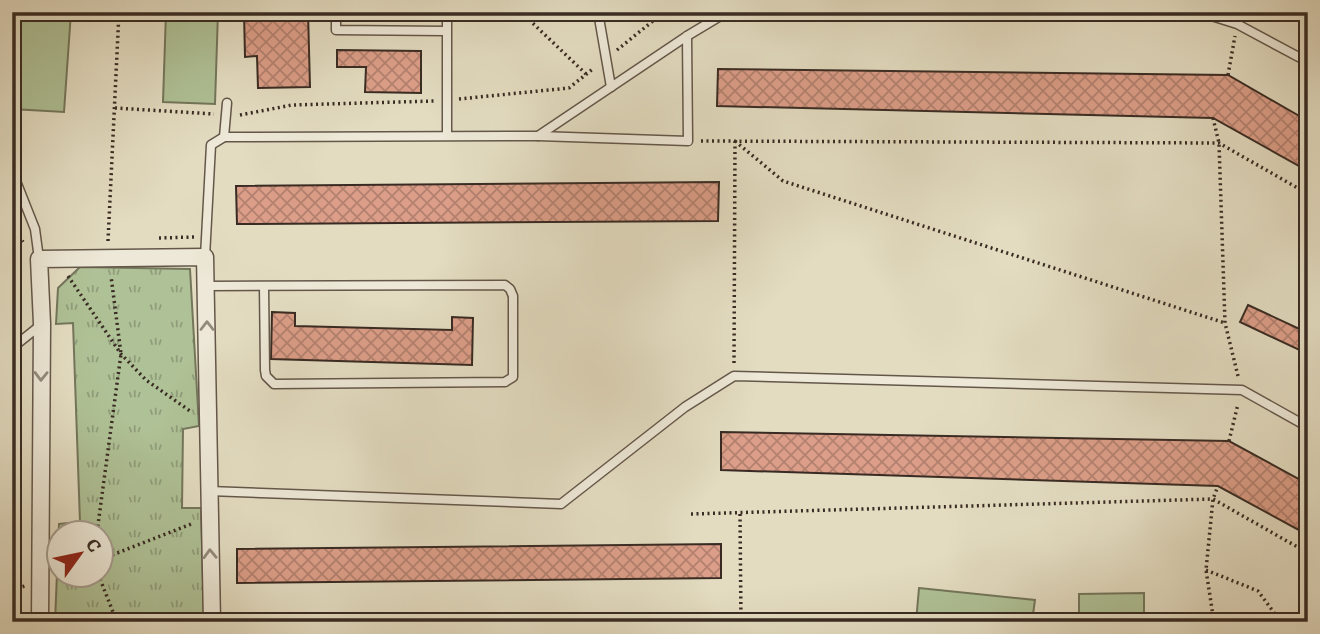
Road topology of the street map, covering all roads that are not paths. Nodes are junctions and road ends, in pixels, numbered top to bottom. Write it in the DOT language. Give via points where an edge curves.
graph roads {
  1 [pos="336,12"];
  2 [pos="447,12"];
  3 [pos="597,12"];
  4 [pos="727,12"];
  5 [pos="993,12"];
  6 [pos="446,31"];
  7 [pos="687,36"];
  8 [pos="1308,62"];
  9 [pos="611,87"];
  10 [pos="227,103"];
  11 [pos="447,135"];
  12 [pos="538,136"];
  13 [pos="224,137"];
  14 [pos="12,171"];
  15 [pos="205,257"];
  16 [pos="39,258"];
  17 [pos="207,286"];
  18 [pos="264,286"];
  19 [pos="42,324"];
  20 [pos="12,348"];
  21 [pos="1308,427"];
  22 [pos="209,491"];
  23 [pos="40,622"];
  24 [pos="212,622"];
  1 -- 6 [label="lane" via="336,30"];
  2 -- 6 [label="lane"];
  3 -- 9 [label="lane"];
  4 -- 7 [label="lane"];
  5 -- 8 [label="lane" via="1202,13 1237,24"];
  6 -- 11 [label="lane"];
  7 -- 9 [label="lane"];
  7 -- 12 [label="lane" via="688,141"];
  9 -- 12 [label="lane"];
  10 -- 13 [label="lane"];
  11 -- 12 [label="lane"];
  11 -- 13 [label="lane"];
  13 -- 15 [label="lane" via="211,145"];
  14 -- 16 [label="lane" via="35,229"];
  15 -- 16 [label="street"];
  15 -- 17 [label="street"];
  16 -- 19 [label="street"];
  17 -- 18 [label="lane"];
  22 -- 17 [label="street, one-way"];
  18 -- 18 [label="lane" via="505,285 513,296 513,377 505,382 274,384 265,370"];
  19 -- 20 [label="lane"];
  19 -- 23 [label="street, one-way"];
  21 -- 22 [label="lane" via="1242,390 734,376 685,407 561,504"];
  24 -- 22 [label="street, one-way"];
}
